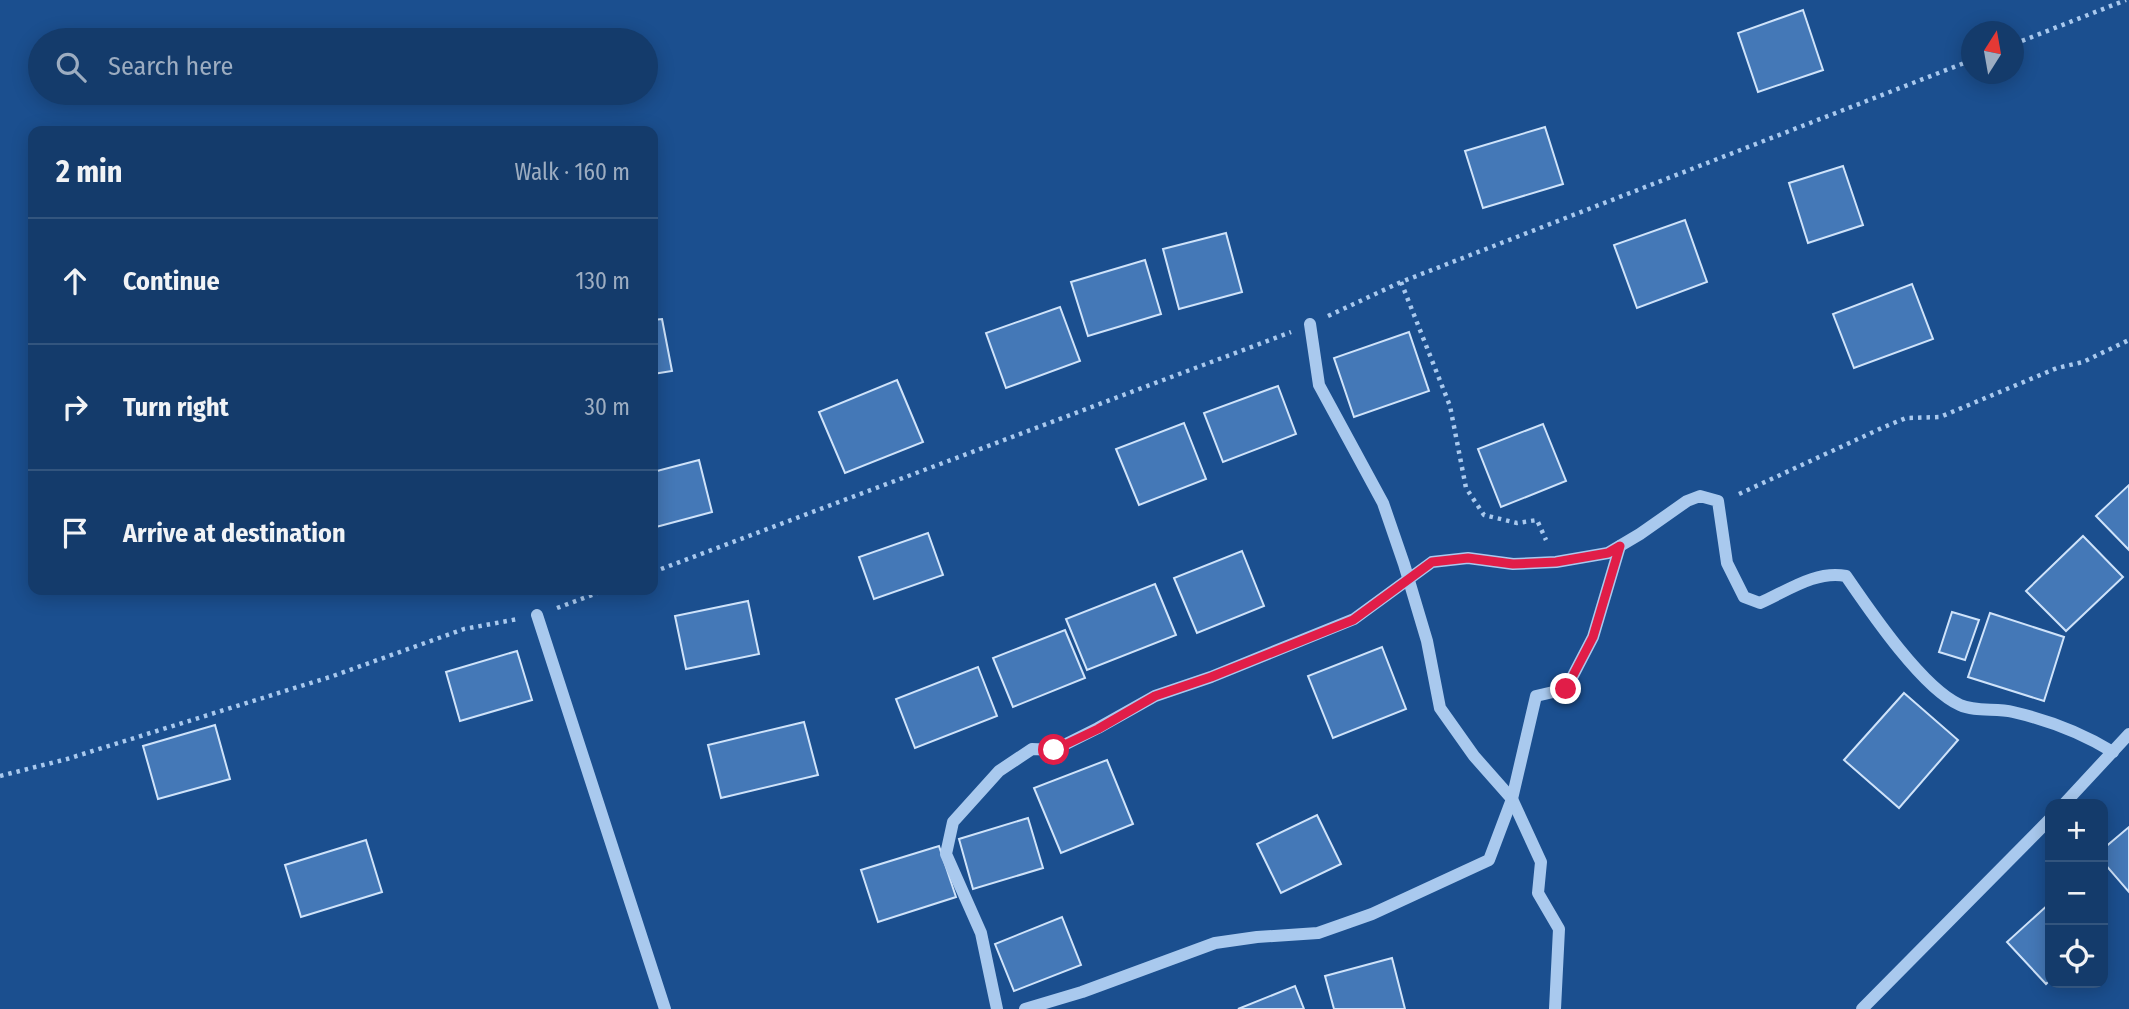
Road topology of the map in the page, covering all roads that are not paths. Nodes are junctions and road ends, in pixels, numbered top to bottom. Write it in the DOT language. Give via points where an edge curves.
graph roads {
  1 [pos="1310,324"];
  2 [pos="1620,546"];
  3 [pos="1408,579"];
  4 [pos="537,615"];
  5 [pos="2129,734"];
  6 [pos="2113,752"];
  7 [pos="1512,799"];
  8 [pos="2069,799"];
  9 [pos="2045,824"];
  10 [pos="664,1009"];
  11 [pos="997,1009"];
  12 [pos="1025,1009"];
  13 [pos="1555,1009"];
  14 [pos="1862,1009"];
  1 -- 3 [label="street" via="1319,385 1383,503"];
  2 -- 3 [label="street" via="1608,553 1556,562 1513,564 1468,558 1432,562"];
  2 -- 6 [label="street" via="1687,501 1700,496 1718,501 1727,563 1744,597 1760,603 1813,578 1833,573 1846,576 1887,634 1938,692 1961,706 2012,712 2083,734"];
  2 -- 7 [label="street" via="1593,637 1566,689 1536,695"];
  3 -- 7 [label="street" via="1427,641 1440,708"];
  3 -- 11 [label="street" via="1353,620 1155,696 1054,750 1031,749 999,771 971,800 953,822 946,854 981,933"];
  4 -- 10 [label="street"];
  5 -- 6 [label="street"];
  6 -- 8 [label="street"];
  7 -- 12 [label="street" via="1489,860 1372,914 1318,933 1215,943"];
  7 -- 13 [label="street" via="1541,862 1538,892 1559,929"];
  9 -- 14 [label="street"];
}
